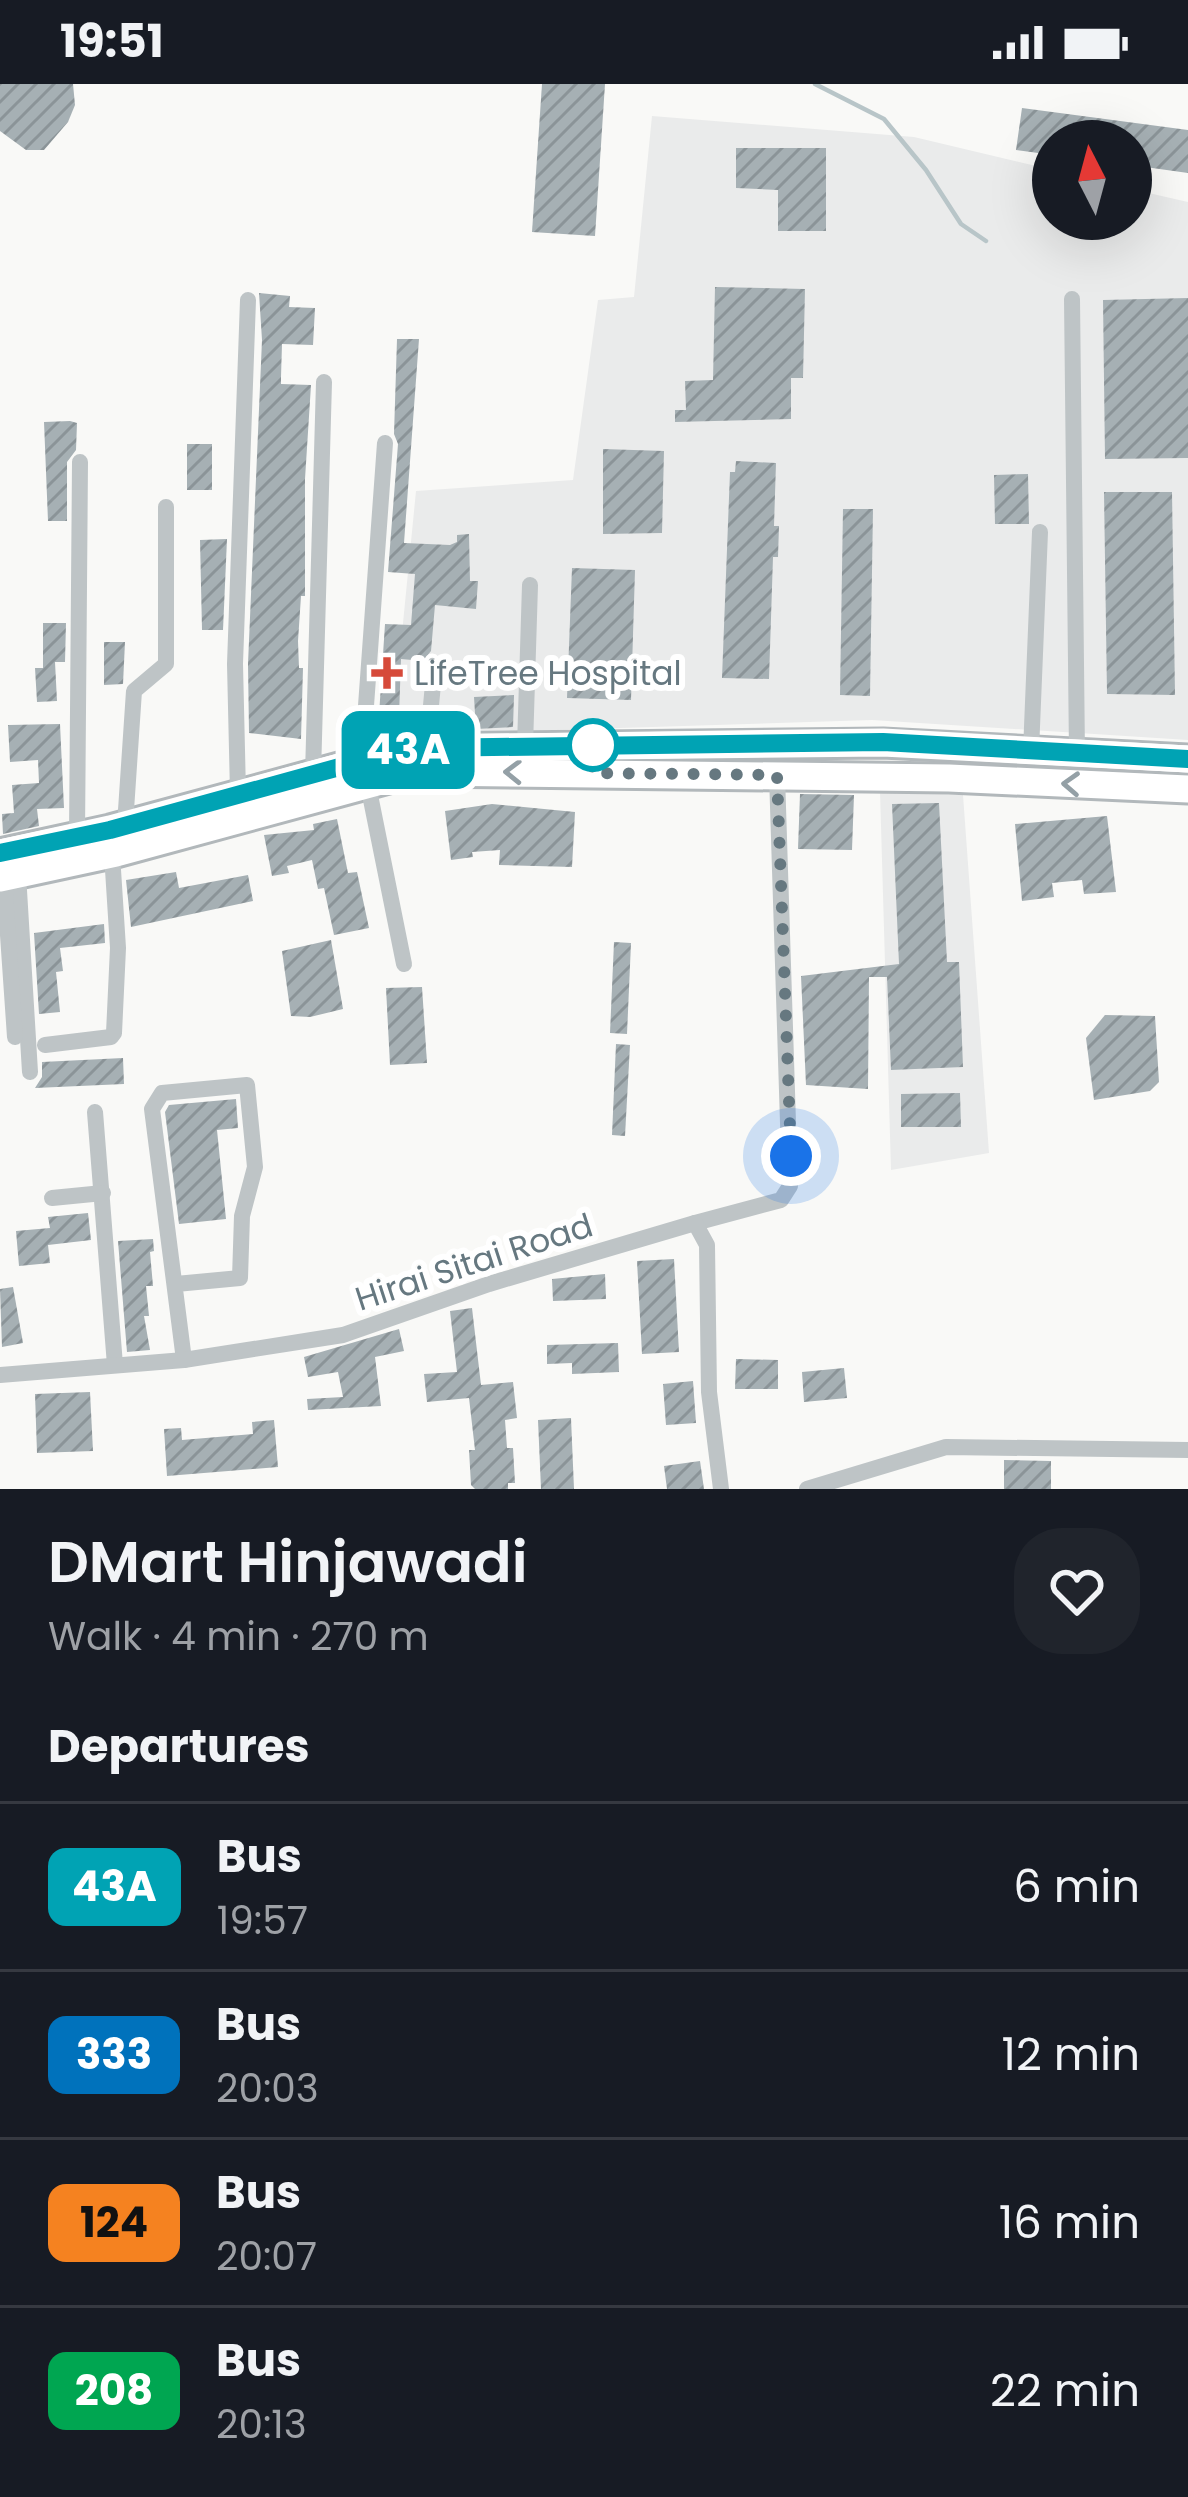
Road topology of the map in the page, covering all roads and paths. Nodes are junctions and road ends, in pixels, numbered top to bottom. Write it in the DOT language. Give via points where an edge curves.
graph roads {
  1 [pos="1072,299"];
  2 [pos="248,300"];
  3 [pos="325,382"];
  4 [pos="385,443"];
  5 [pos="80,463"];
  6 [pos="166,507"];
  7 [pos="1040,532"];
  8 [pos="530,585"];
  9 [pos="436,663"];
  10 [pos="525,746"];
  11 [pos="427,748"];
  12 [pos="1031,751"];
  13 [pos="1077,754"];
  14 [pos="1188,759"];
  15 [pos="365,772"];
  16 [pos="313,774"];
  17 [pos="777,775"];
  18 [pos="1188,789"];
  19 [pos="238,794"];
  20 [pos="125,825"];
  21 [pos="77,836"];
  22 [pos="112,854"];
  23 [pos="5,870"];
  24 [pos="404,964"];
  25 [pos="15,1037"];
  26 [pos="44,1045"];
  27 [pos="30,1072"];
  28 [pos="95,1112"];
  29 [pos="103,1193"];
  30 [pos="52,1198"];
  31 [pos="695,1222"];
  32 [pos="176,1284"];
  33 [pos="184,1360"];
  34 [pos="115,1365"];
  35 [pos="0,1376"];
  36 [pos="1188,1450"];
  37 [pos="721,1489"];
  38 [pos="807,1489"];
  1 -- 13 [label="street"];
  2 -- 19 [label="street"];
  3 -- 16 [label="street"];
  4 -- 15 [label="street"];
  5 -- 21 [label="street"];
  6 -- 20 [label="street" via="166,664 134,691"];
  7 -- 12 [label="street"];
  8 -- 10 [label="street"];
  9 -- 11 [label="street"];
  10 -- 11 [label="main road"];
  10 -- 12 [label="main road" via="883,742"];
  11 -- 15 [label="main road"];
  12 -- 13 [label="main road"];
  13 -- 14 [label="main road"];
  15 -- 16 [label="main road"];
  17 -- 15 [label="main road, one-way"];
  15 -- 22 [label="main road"];
  15 -- 24 [label="street"];
  16 -- 19 [label="main road"];
  18 -- 17 [label="main road, one-way"];
  17 -- 31 [label="street, Hirai Sitai Road" via="790,1186 781,1201"];
  19 -- 20 [label="main road"];
  20 -- 21 [label="main road"];
  21 -- 23 [label="main road"];
  22 -- 23 [label="main road"];
  22 -- 26 [label="street" via="114,1033"];
  23 -- 25 [label="street"];
  23 -- 27 [label="street"];
  28 -- 29 [label="street"];
  29 -- 30 [label="street"];
  29 -- 34 [label="street"];
  31 -- 33 [label="street, Hirai Sitai Road" via="343,1335"];
  31 -- 37 [label="street" via="707,1245 709,1392"];
  32 -- 32 [label="street" via="152,1108 162,1094 247,1085 255,1167 242,1216 240,1278"];
  32 -- 33 [label="street"];
  33 -- 34 [label="street, Hirai Sitai Road"];
  34 -- 35 [label="street, Hirai Sitai Road"];
  36 -- 38 [label="street" via="946,1448"];
}
